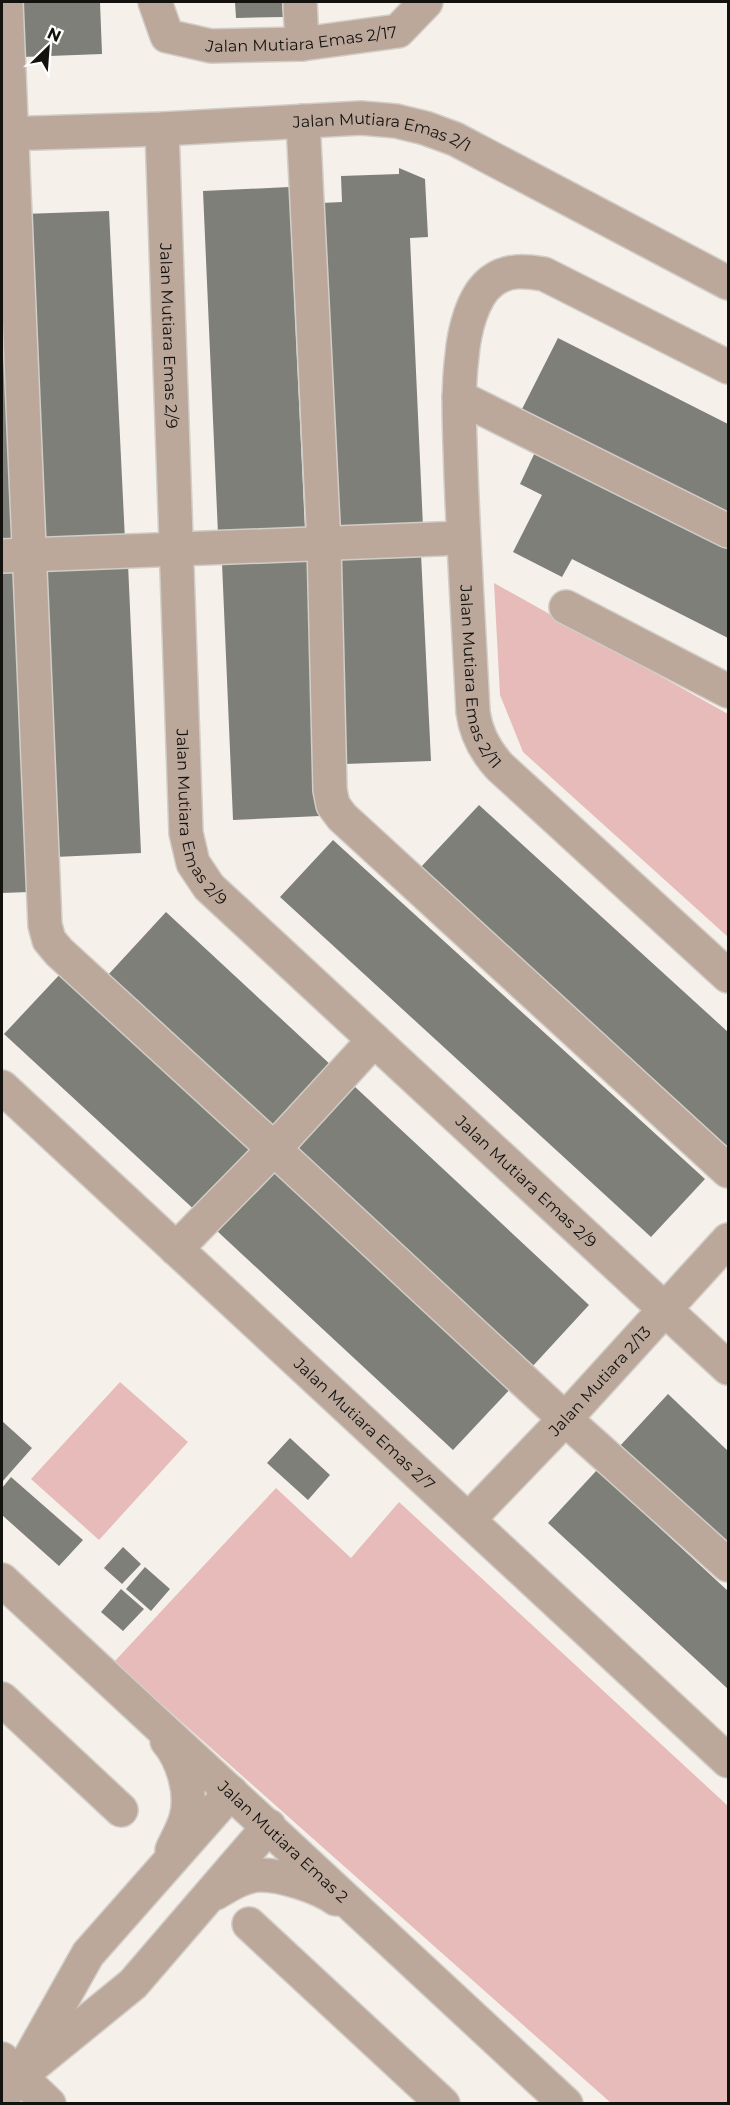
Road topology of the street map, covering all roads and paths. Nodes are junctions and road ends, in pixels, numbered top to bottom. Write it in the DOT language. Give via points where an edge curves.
graph roads {
  1 [pos="6,2"];
  2 [pos="155,2"];
  3 [pos="300,2"];
  4 [pos="426,2"];
  5 [pos="302,44"];
  6 [pos="303,122"];
  7 [pos="162,129"];
  8 [pos="7,134"];
  9 [pos="729,283"];
  10 [pos="729,367"];
  11 [pos="459,397"];
  12 [pos="729,531"];
  13 [pos="463,538"];
  14 [pos="324,544"];
  15 [pos="175,549"];
  16 [pos="15,555"];
  17 [pos="566,607"];
  18 [pos="729,691"];
  19 [pos="729,976"];
  20 [pos="374,1040"];
  21 [pos="2,1087"];
  22 [pos="274,1149"];
  23 [pos="729,1171"];
  24 [pos="729,1240"];
  25 [pos="176,1249"];
  26 [pos="664,1309"];
  27 [pos="729,1368"];
  28 [pos="565,1419"];
  29 [pos="469,1519"];
  30 [pos="729,1565"];
  31 [pos="2,1580"];
  32 [pos="2,1699"];
  33 [pos="135,1703"];
  34 [pos="729,1761"];
  35 [pos="231,1792"];
  36 [pos="121,1810"];
  37 [pos="269,1826"];
  38 [pos="165,1868"];
  39 [pos="205,1900"];
  40 [pos="249,1923"];
  41 [pos="377,1927"];
  42 [pos="8,2077"];
  43 [pos="49,2103"];
  44 [pos="443,2103"];
  45 [pos="566,2103"];
  1 -- 8 [label="street"];
  2 -- 5 [label="street, Jalan Mutiara Emas 2/17" via="167,36 211,46"];
  3 -- 5 [label="street"];
  4 -- 5 [label="street, Jalan Mutiara Emas 2/17" via="398,31"];
  6 -- 7 [label="street, Jalan Mutiara Emas 2/1"];
  6 -- 9 [label="street, Jalan Mutiara Emas 2/1" via="361,118 425,128 455,139"];
  6 -- 14 [label="street"];
  7 -- 8 [label="street, Jalan Mutiara Emas 2/1"];
  7 -- 15 [label="street, Jalan Mutiara Emas 2/9"];
  8 -- 16 [label="street"];
  10 -- 11 [label="street, Jalan Mutiara Emas 2/11" via="544,274 507,273 491,281 473,310 462,354"];
  11 -- 12 [label="street"];
  11 -- 13 [label="street, Jalan Mutiara Emas 2/11"];
  13 -- 14 [label="street"];
  13 -- 19 [label="street, Jalan Mutiara Emas 2/11" via="473,712 484,748 500,767"];
  14 -- 15 [label="street"];
  14 -- 23 [label="street" via="330,798 337,812"];
  15 -- 16 [label="street"];
  15 -- 20 [label="street, Jalan Mutiara Emas 2/9" via="186,832 193,863 209,886"];
  16 -- 22 [label="street" via="49,940"];
  17 -- 18 [label="street"];
  20 -- 22 [label="street"];
  20 -- 26 [label="street, Jalan Mutiara Emas 2/9"];
  21 -- 25 [label="street, Jalan Mutiara Emas 2/7"];
  22 -- 25 [label="street"];
  22 -- 28 [label="street"];
  24 -- 26 [label="street, Jalan Mutiara 2/13"];
  25 -- 29 [label="street, Jalan Mutiara Emas 2/7"];
  26 -- 27 [label="street, Jalan Mutiara Emas 2/9"];
  26 -- 28 [label="street, Jalan Mutiara 2/13"];
  28 -- 29 [label="street, Jalan Mutiara 2/13"];
  28 -- 30 [label="street"];
  29 -- 34 [label="street, Jalan Mutiara Emas 2/7"];
  31 -- 33 [label="street, Jalan Mutiara Emas 2"];
  32 -- 36 [label="street"];
  33 -- 35 [label="street, Jalan Mutiara Emas 2"];
  33 -- 38 [label="street" via="174,1749 184,1773 186,1818"];
  35 -- 37 [label="street, Jalan Mutiara Emas 2"];
  35 -- 38 [label="street"];
  37 -- 39 [label="street"];
  37 -- 41 [label="street, Jalan Mutiara Emas 2"];
  38 -- 42 [label="street" via="88,1954"];
  39 -- 41 [label="street" via="235,1881 260,1875 333,1896"];
  39 -- 42 [label="street" via="133,1984"];
  40 -- 44 [label="street"];
  41 -- 45 [label="street, Jalan Mutiara Emas 2"];
  42 -- 43 [label="street"];
}
